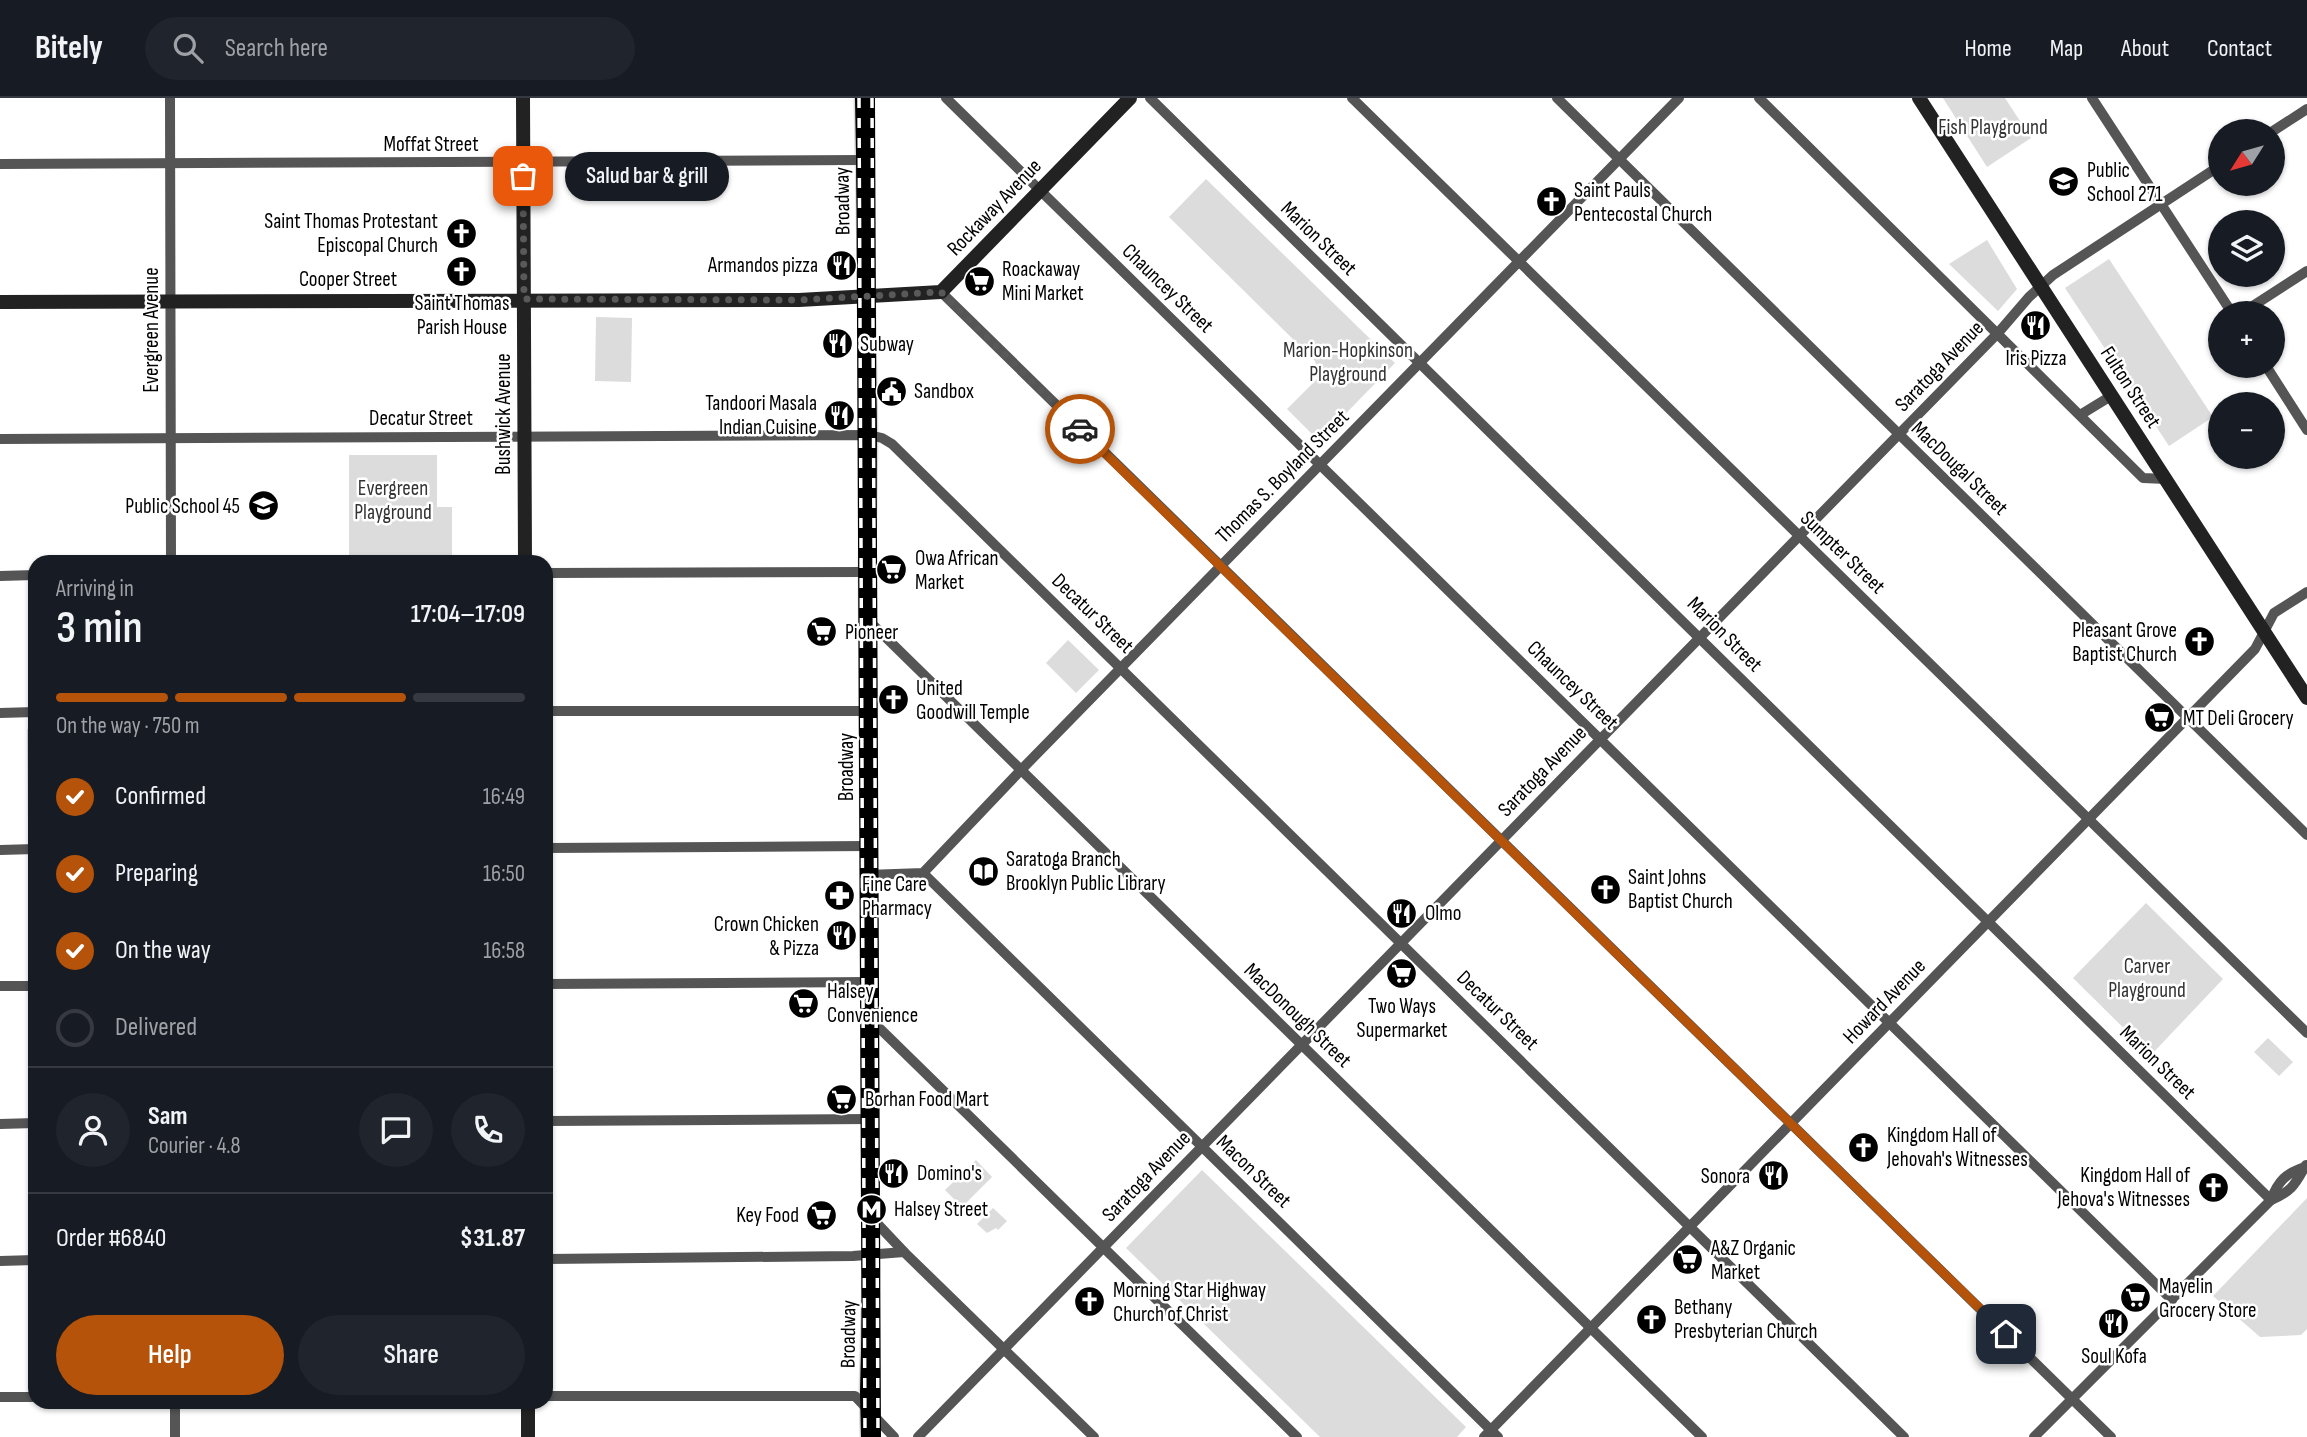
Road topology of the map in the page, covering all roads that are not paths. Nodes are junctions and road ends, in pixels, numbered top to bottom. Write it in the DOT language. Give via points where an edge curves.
graph roads {
  1 [pos="170,98"];
  2 [pos="523,98"];
  3 [pos="863,98"];
  4 [pos="946,98"];
  5 [pos="1130,98"];
  6 [pos="1150,98"];
  7 [pos="1352,98"];
  8 [pos="1558,98"];
  9 [pos="1679,98"];
  10 [pos="1759,98"];
  11 [pos="1919,98"];
  12 [pos="2092,98"];
  13 [pos="2307,109"];
  14 [pos="2286,123"];
  15 [pos="1620,159"];
  16 [pos="863,160"];
  17 [pos="523,162"];
  18 [pos="0,164"];
  19 [pos="170,164"];
  20 [pos="2208,173"];
  21 [pos="1040,190"];
  22 [pos="2160,203"];
  23 [pos="1519,261"];
  24 [pos="2307,271"];
  25 [pos="2040,287"];
  26 [pos="941,292"];
  27 [pos="865,297"];
  28 [pos="524,299"];
  29 [pos="170,301"];
  30 [pos="2224,301"];
  31 [pos="2261,301"];
  32 [pos="0,302"];
  33 [pos="1998,333"];
  34 [pos="1420,363"];
  35 [pos="2274,378"];
  36 [pos="2111,396"];
  37 [pos="2080,415"];
  38 [pos="2307,429"];
  39 [pos="1899,434"];
  40 [pos="869,435"];
  41 [pos="524,437"];
  42 [pos="171,438"];
  43 [pos="0,439"];
  44 [pos="1320,464"];
  45 [pos="2166,479"];
  46 [pos="1800,536"];
  47 [pos="171,555"];
  48 [pos="524,555"];
  49 [pos="1221,566"];
  50 [pos="867,572"];
  51 [pos="553,573"];
  52 [pos="28,575"];
  53 [pos="0,576"];
  54 [pos="2307,592"];
  55 [pos="868,620"];
  56 [pos="2264,631"];
  57 [pos="1700,638"];
  58 [pos="1122,667"];
  59 [pos="2307,698"];
  60 [pos="867,710"];
  61 [pos="553,711"];
  62 [pos="0,712"];
  63 [pos="28,712"];
  64 [pos="2188,718"];
  65 [pos="1601,739"];
  66 [pos="1021,770"];
  67 [pos="2089,820"];
  68 [pos="2307,835"];
  69 [pos="1501,841"];
  70 [pos="867,846"];
  71 [pos="553,848"];
  72 [pos="0,849"];
  73 [pos="28,849"];
  74 [pos="923,873"];
  75 [pos="867,876"];
  76 [pos="1988,922"];
  77 [pos="1401,943"];
  78 [pos="869,982"];
  79 [pos="553,985"];
  80 [pos="0,986"];
  81 [pos="28,986"];
  82 [pos="869,1017"];
  83 [pos="1890,1022"];
  84 [pos="2307,1033"];
  85 [pos="1301,1045"];
  86 [pos="870,1119"];
  87 [pos="553,1121"];
  88 [pos="28,1123"];
  89 [pos="0,1124"];
  90 [pos="1790,1124"];
  91 [pos="1201,1146"];
  92 [pos="2306,1166"];
  93 [pos="2271,1200"];
  94 [pos="870,1216"];
  95 [pos="1690,1225"];
  96 [pos="1102,1248"];
  97 [pos="904,1252"];
  98 [pos="871,1254"];
  99 [pos="553,1259"];
  100 [pos="28,1260"];
  101 [pos="0,1261"];
  102 [pos="2172,1300"];
  103 [pos="1591,1328"];
  104 [pos="1003,1349"];
  105 [pos="553,1396"];
  106 [pos="28,1397"];
  107 [pos="0,1398"];
  108 [pos="2073,1399"];
  109 [pos="175,1409"];
  110 [pos="528,1409"];
  111 [pos="868,1409"];
  112 [pos="1491,1435"];
  113 [pos="175,1437"];
  114 [pos="528,1437"];
  115 [pos="869,1437"];
  116 [pos="894,1437"];
  117 [pos="918,1437"];
  118 [pos="1094,1437"];
  119 [pos="1297,1437"];
  120 [pos="1702,1437"];
  121 [pos="1904,1437"];
  122 [pos="2034,1437"];
  123 [pos="2111,1437"];
  1 -- 19 [label="street, Evergreen Avenue"];
  2 -- 17 [label="main road, Bushwick Avenue"];
  3 -- 16 [label="main road, Broadway"];
  4 -- 21 [label="street, Chauncey Street"];
  5 -- 21 [label="main road, Rockaway Avenue"];
  6 -- 34 [label="street, Marion Street"];
  7 -- 23 [label="street, Sumpter Street"];
  8 -- 15 [label="street, MacDougal Street"];
  9 -- 15 [label="street, Thomas S. Boyland Street"];
  10 -- 33 [label="street"];
  11 -- 25 [label="main road, Fulton Street"];
  12 -- 22 [label="street"];
  13 -- 14 [label="street"];
  15 -- 23 [label="street, Thomas S. Boyland Street"];
  15 -- 39 [label="street, MacDougal Street"];
  16 -- 17 [label="street, Moffat Street"];
  16 -- 27 [label="main road, Broadway"];
  17 -- 19 [label="street, Moffat Street"];
  17 -- 28 [label="main road, Bushwick Avenue"];
  18 -- 19 [label="street, Moffat Street"];
  19 -- 29 [label="street, Evergreen Avenue"];
  20 -- 22 [label="street, Saratoga Avenue"];
  21 -- 26 [label="main road, Rockaway Avenue"];
  21 -- 44 [label="street, Chauncey Street"];
  22 -- 25 [label="street, Saratoga Avenue"];
  22 -- 30 [label="street"];
  23 -- 34 [label="street, Thomas S. Boyland Street"];
  23 -- 46 [label="street, Sumpter Street"];
  24 -- 31 [label="street"];
  25 -- 33 [label="street, Saratoga Avenue"];
  25 -- 36 [label="main road, Fulton Street"];
  26 -- 27 [label="main road"];
  26 -- 49 [label="street"];
  27 -- 28 [label="main road, Cooper Street"];
  27 -- 40 [label="main road, Broadway"];
  28 -- 29 [label="main road, Cooper Street"];
  28 -- 41 [label="main road, Bushwick Avenue"];
  29 -- 32 [label="main road, Cooper Street"];
  29 -- 42 [label="street, Evergreen Avenue"];
  33 -- 37 [label="street"];
  33 -- 39 [label="street, Saratoga Avenue"];
  34 -- 44 [label="street, Thomas S. Boyland Street"];
  34 -- 57 [label="street, Marion Street"];
  35 -- 38 [label="street"];
  36 -- 37 [label="street"];
  36 -- 45 [label="main road, Fulton Street"];
  37 -- 45 [label="street" via="2143,478"];
  39 -- 46 [label="street, Saratoga Avenue"];
  39 -- 64 [label="street, MacDougal Street"];
  40 -- 41 [label="street, Decatur Street"];
  40 -- 50 [label="main road, Broadway"];
  40 -- 58 [label="street, Decatur Street" via="892,444"];
  41 -- 42 [label="street, Decatur Street"];
  41 -- 48 [label="main road, Bushwick Avenue"];
  42 -- 43 [label="street, Decatur Street"];
  42 -- 47 [label="street, Evergreen Avenue"];
  44 -- 49 [label="street, Thomas S. Boyland Street"];
  44 -- 65 [label="street, Chauncey Street"];
  45 -- 56 [label="main road, Fulton Street"];
  46 -- 57 [label="street, Saratoga Avenue"];
  46 -- 67 [label="street, Sumpter Street"];
  49 -- 58 [label="street, Thomas S. Boyland Street"];
  49 -- 69 [label="street"];
  50 -- 51 [label="street"];
  50 -- 55 [label="main road, Broadway"];
  52 -- 53 [label="street"];
  54 -- 56 [label="street, Howard Avenue" via="2274,613"];
  55 -- 60 [label="main road, Broadway"];
  55 -- 66 [label="street, MacDonough Street"];
  56 -- 59 [label="main road, Fulton Street"];
  56 -- 64 [label="street, Howard Avenue" via="2255,649"];
  57 -- 65 [label="street, Saratoga Avenue"];
  57 -- 76 [label="street, Marion Street"];
  58 -- 66 [label="street, Thomas S. Boyland Street"];
  58 -- 77 [label="street, Decatur Street"];
  60 -- 61 [label="street"];
  60 -- 70 [label="main road, Broadway"];
  62 -- 63 [label="street"];
  64 -- 67 [label="street, Howard Avenue"];
  64 -- 68 [label="street, MacDougal Street"];
  65 -- 69 [label="street, Saratoga Avenue"];
  65 -- 83 [label="street, Chauncey Street"];
  66 -- 74 [label="street, Thomas S. Boyland Street"];
  66 -- 85 [label="street, MacDonough Street"];
  67 -- 76 [label="street, Howard Avenue"];
  67 -- 84 [label="street, Sumpter Street"];
  69 -- 77 [label="street, Saratoga Avenue"];
  69 -- 90 [label="street"];
  70 -- 71 [label="street"];
  70 -- 75 [label="main road, Broadway"];
  72 -- 73 [label="street"];
  74 -- 75 [label="street"];
  74 -- 91 [label="street, Macon Street"];
  75 -- 78 [label="main road, Broadway"];
  76 -- 83 [label="street, Howard Avenue"];
  76 -- 93 [label="street, Marion Street"];
  77 -- 85 [label="street, Saratoga Avenue"];
  77 -- 95 [label="street, Decatur Street"];
  78 -- 79 [label="street"];
  78 -- 82 [label="main road, Broadway"];
  80 -- 81 [label="street"];
  82 -- 86 [label="main road, Broadway"];
  82 -- 96 [label="street"];
  83 -- 90 [label="street, Howard Avenue"];
  83 -- 102 [label="street, Chauncey Street"];
  85 -- 91 [label="street, Saratoga Avenue"];
  85 -- 103 [label="street, MacDonough Street"];
  86 -- 87 [label="street"];
  86 -- 94 [label="main road, Broadway"];
  88 -- 89 [label="street"];
  90 -- 95 [label="street, Howard Avenue"];
  90 -- 108 [label="street"];
  91 -- 96 [label="street, Saratoga Avenue"];
  91 -- 112 [label="street, Macon Street"];
  92 -- 93 [label="street" via="2287,1194"];
  93 -- 102 [label="street"];
  94 -- 97 [label="street"];
  94 -- 98 [label="main road, Broadway"];
  95 -- 103 [label="street, Howard Avenue"];
  95 -- 121 [label="street, Decatur Street"];
  96 -- 104 [label="street, Saratoga Avenue"];
  96 -- 119 [label="street"];
  97 -- 98 [label="street"];
  97 -- 104 [label="street"];
  98 -- 99 [label="street"];
  98 -- 111 [label="main road, Broadway"];
  100 -- 101 [label="street"];
  102 -- 108 [label="street"];
  103 -- 112 [label="street, Howard Avenue"];
  103 -- 120 [label="street, MacDonough Street"];
  104 -- 117 [label="street, Saratoga Avenue"];
  104 -- 118 [label="street"];
  105 -- 111 [label="street" via="855,1396"];
  106 -- 107 [label="street"];
  108 -- 122 [label="street"];
  108 -- 123 [label="street"];
  109 -- 113 [label="street"];
  110 -- 114 [label="main road"];
  111 -- 115 [label="main road, Broadway"];
  111 -- 116 [label="street"];
}
